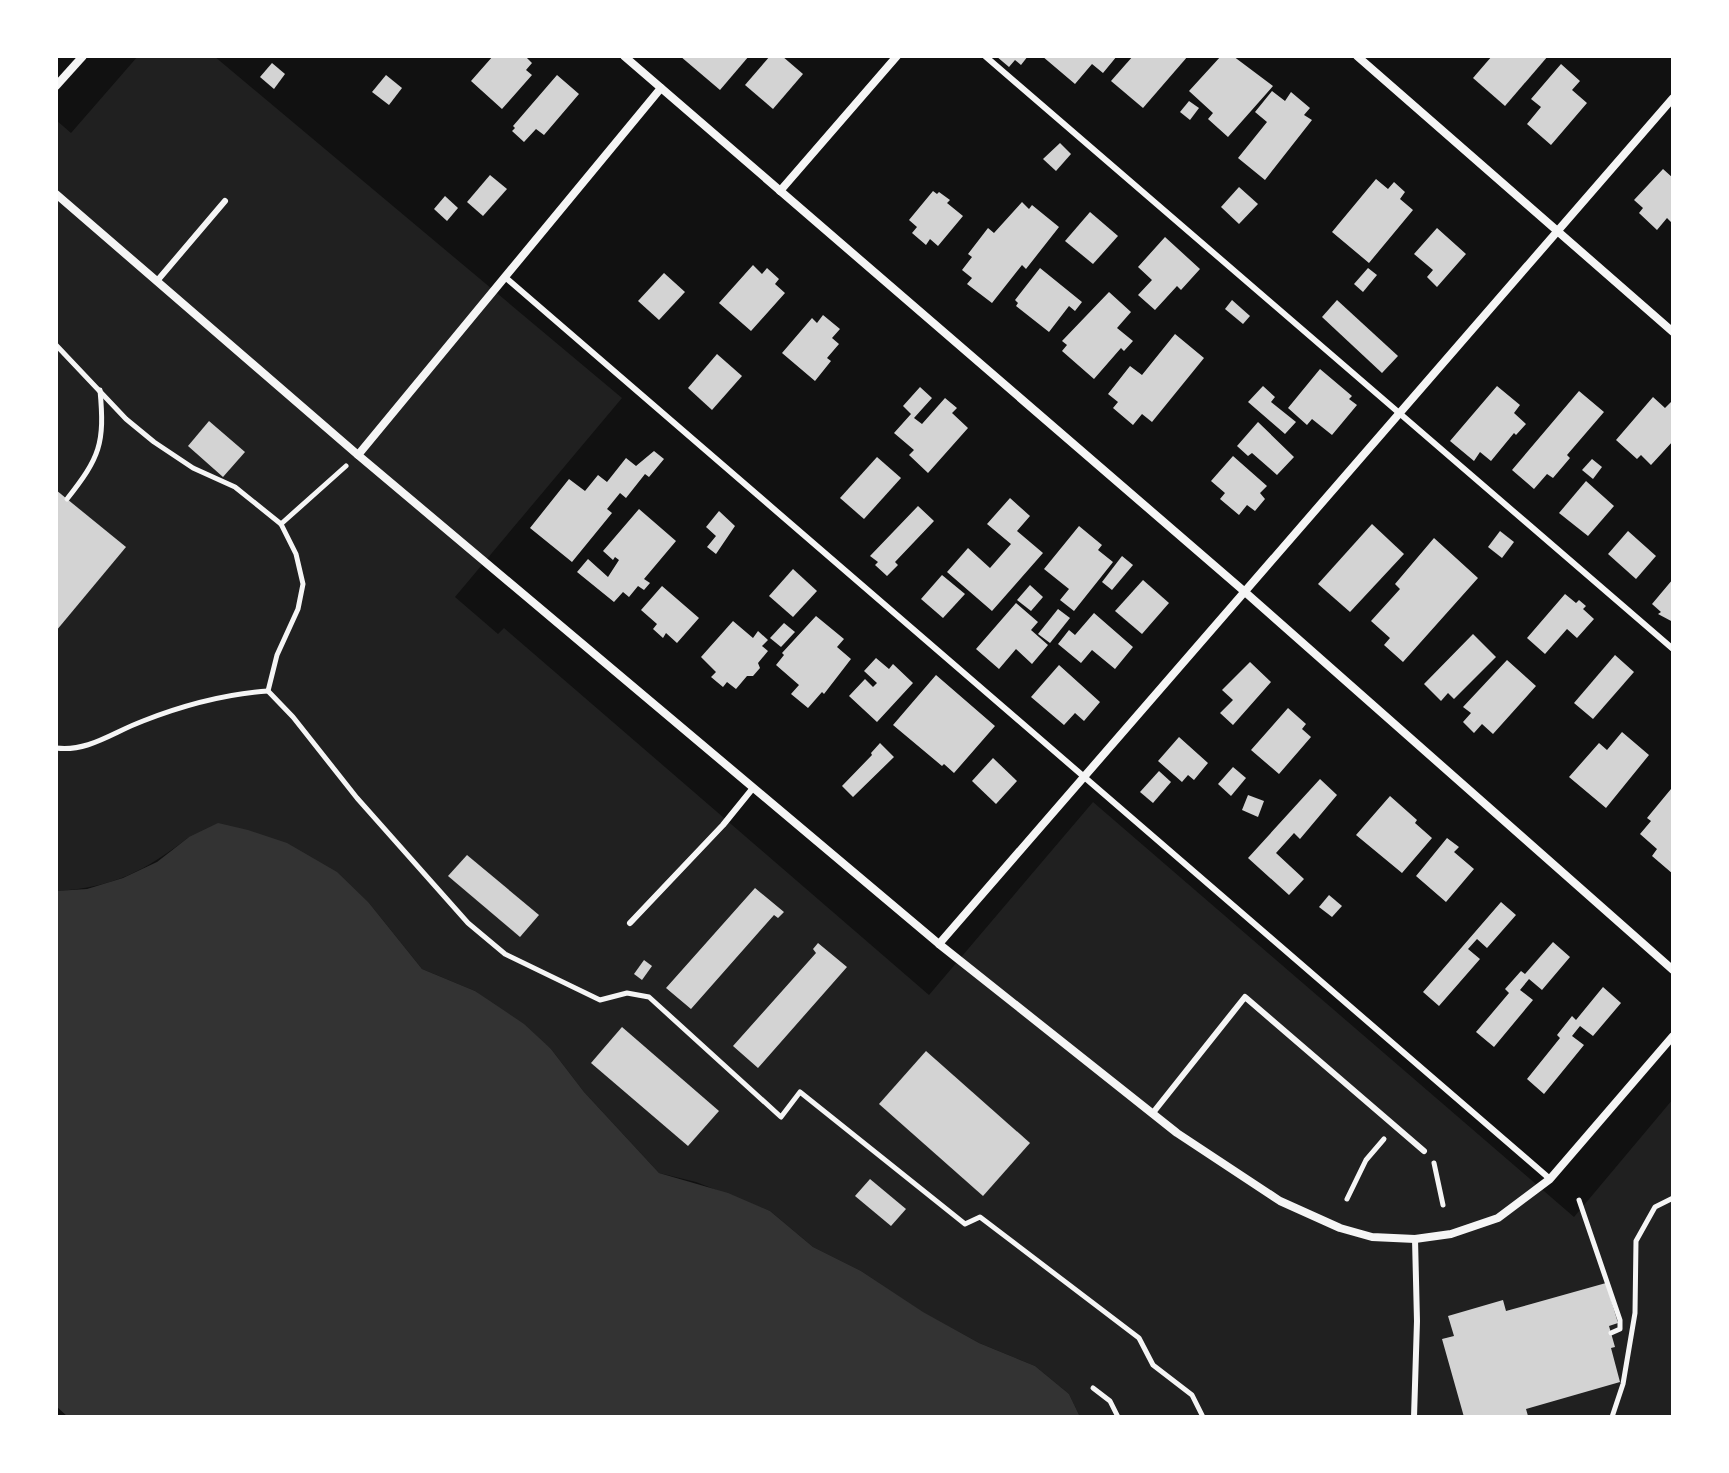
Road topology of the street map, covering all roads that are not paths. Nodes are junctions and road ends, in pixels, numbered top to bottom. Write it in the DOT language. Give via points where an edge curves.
graph roads {
  1 [pos="83,56"];
  2 [pos="624,56"];
  3 [pos="897,56"];
  4 [pos="985,56"];
  5 [pos="1357,56"];
  6 [pos="56,86"];
  7 [pos="661,88"];
  8 [pos="1673,98"];
  9 [pos="780,191"];
  10 [pos="56,194"];
  11 [pos="225,201"];
  12 [pos="1557,231"];
  13 [pos="505,277"];
  14 [pos="157,281"];
  15 [pos="1673,332"];
  16 [pos="1399,414"];
  17 [pos="358,455"];
  18 [pos="1245,592"];
  19 [pos="1673,649"];
  20 [pos="1084,776"];
  21 [pos="753,788"];
  22 [pos="630,923"];
  23 [pos="939,944"];
  24 [pos="1673,970"];
  25 [pos="1673,1036"];
  26 [pos="1152,1114"];
  27 [pos="1424,1151"];
  28 [pos="1550,1179"];
  29 [pos="1415,1239"];
  30 [pos="1414,1417"];
  1 -- 6 [label="street"];
  2 -- 7 [label="street"];
  3 -- 9 [label="street"];
  4 -- 16 [label="lane"];
  5 -- 12 [label="street"];
  7 -- 9 [label="street"];
  7 -- 13 [label="street"];
  8 -- 12 [label="street"];
  9 -- 18 [label="street"];
  10 -- 14 [label="street"];
  11 -- 14 [label="lane"];
  12 -- 15 [label="street"];
  12 -- 16 [label="street"];
  13 -- 17 [label="street"];
  13 -- 20 [label="lane"];
  14 -- 17 [label="street"];
  16 -- 18 [label="street"];
  16 -- 19 [label="lane"];
  17 -- 21 [label="street"];
  18 -- 20 [label="street"];
  18 -- 24 [label="street"];
  20 -- 23 [label="street"];
  20 -- 28 [label="lane"];
  21 -- 22 [label="lane"];
  21 -- 23 [label="street"];
  23 -- 26 [label="street"];
  25 -- 28 [label="street"];
  26 -- 27 [label="lane" via="1245,997"];
  26 -- 29 [label="street" via="1294,1208 1372,1237"];
  28 -- 29 [label="street" via="1498,1218"];
  29 -- 30 [label="lane"];
}
